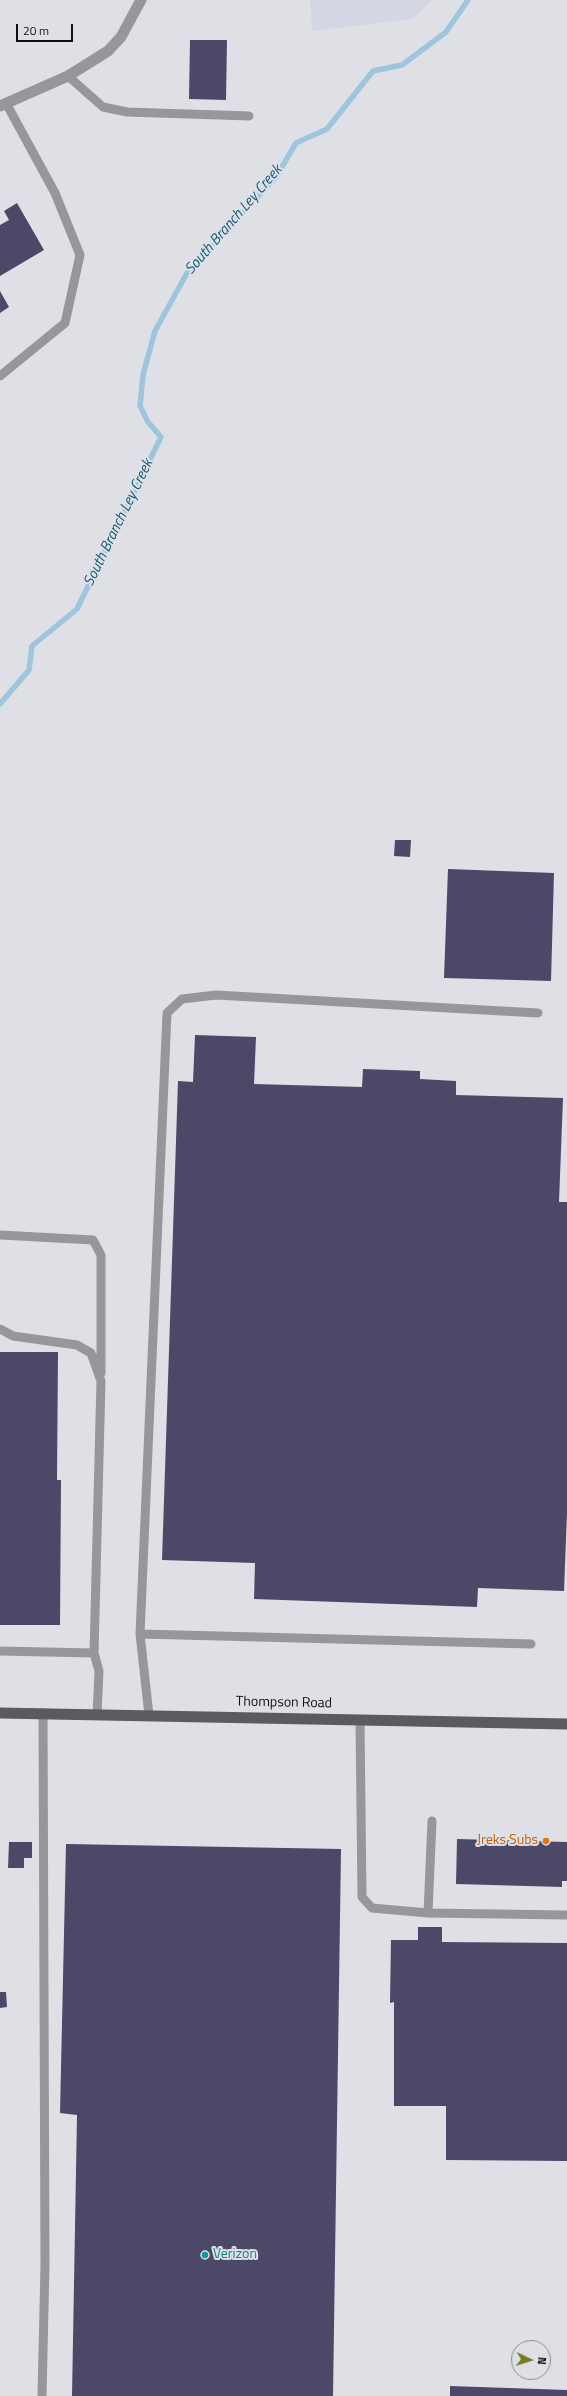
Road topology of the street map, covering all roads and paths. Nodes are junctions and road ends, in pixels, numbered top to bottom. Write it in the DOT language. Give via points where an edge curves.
graph roads {
  1 [pos="141,0"];
  2 [pos="68,76"];
  3 [pos="3,104"];
  4 [pos="248,116"];
  5 [pos="0,376"];
  6 [pos="538,1013"];
  7 [pos="0,1235"];
  8 [pos="0,1329"];
  9 [pos="100,1381"];
  10 [pos="140,1634"];
  11 [pos="531,1644"];
  12 [pos="0,1651"];
  13 [pos="94,1653"];
  14 [pos="0,1713"];
  15 [pos="43,1713"];
  16 [pos="97,1715"];
  17 [pos="149,1716"];
  18 [pos="360,1720"];
  19 [pos="567,1724"];
  20 [pos="432,1821"];
  21 [pos="428,1913"];
  22 [pos="567,1915"];
  23 [pos="42,2396"];
  1 -- 2 [label="street" via="121,37 108,51"];
  2 -- 3 [label="street"];
  2 -- 4 [label="lane" via="103,108 127,112"];
  3 -- 5 [label="lane" via="56,193 80,255 65,323"];
  6 -- 10 [label="lane" via="216,995 182,999 167,1014"];
  7 -- 9 [label="lane" via="93,1240 101,1255"];
  8 -- 9 [label="lane" via="14,1336 77,1345 91,1353"];
  9 -- 13 [label="lane"];
  10 -- 11 [label="lane"];
  10 -- 17 [label="lane"];
  12 -- 13 [label="lane"];
  13 -- 16 [label="lane" via="99,1671"];
  14 -- 15 [label="main road, Thompson Road"];
  15 -- 16 [label="main road, Thompson Road"];
  15 -- 23 [label="lane" via="45,2265"];
  16 -- 17 [label="main road, Thompson Road"];
  17 -- 18 [label="main road, Thompson Road"];
  18 -- 19 [label="main road, Thompson Road"];
  18 -- 21 [label="lane" via="362,1897 372,1908"];
  20 -- 21 [label="lane"];
  21 -- 22 [label="lane"];
}
